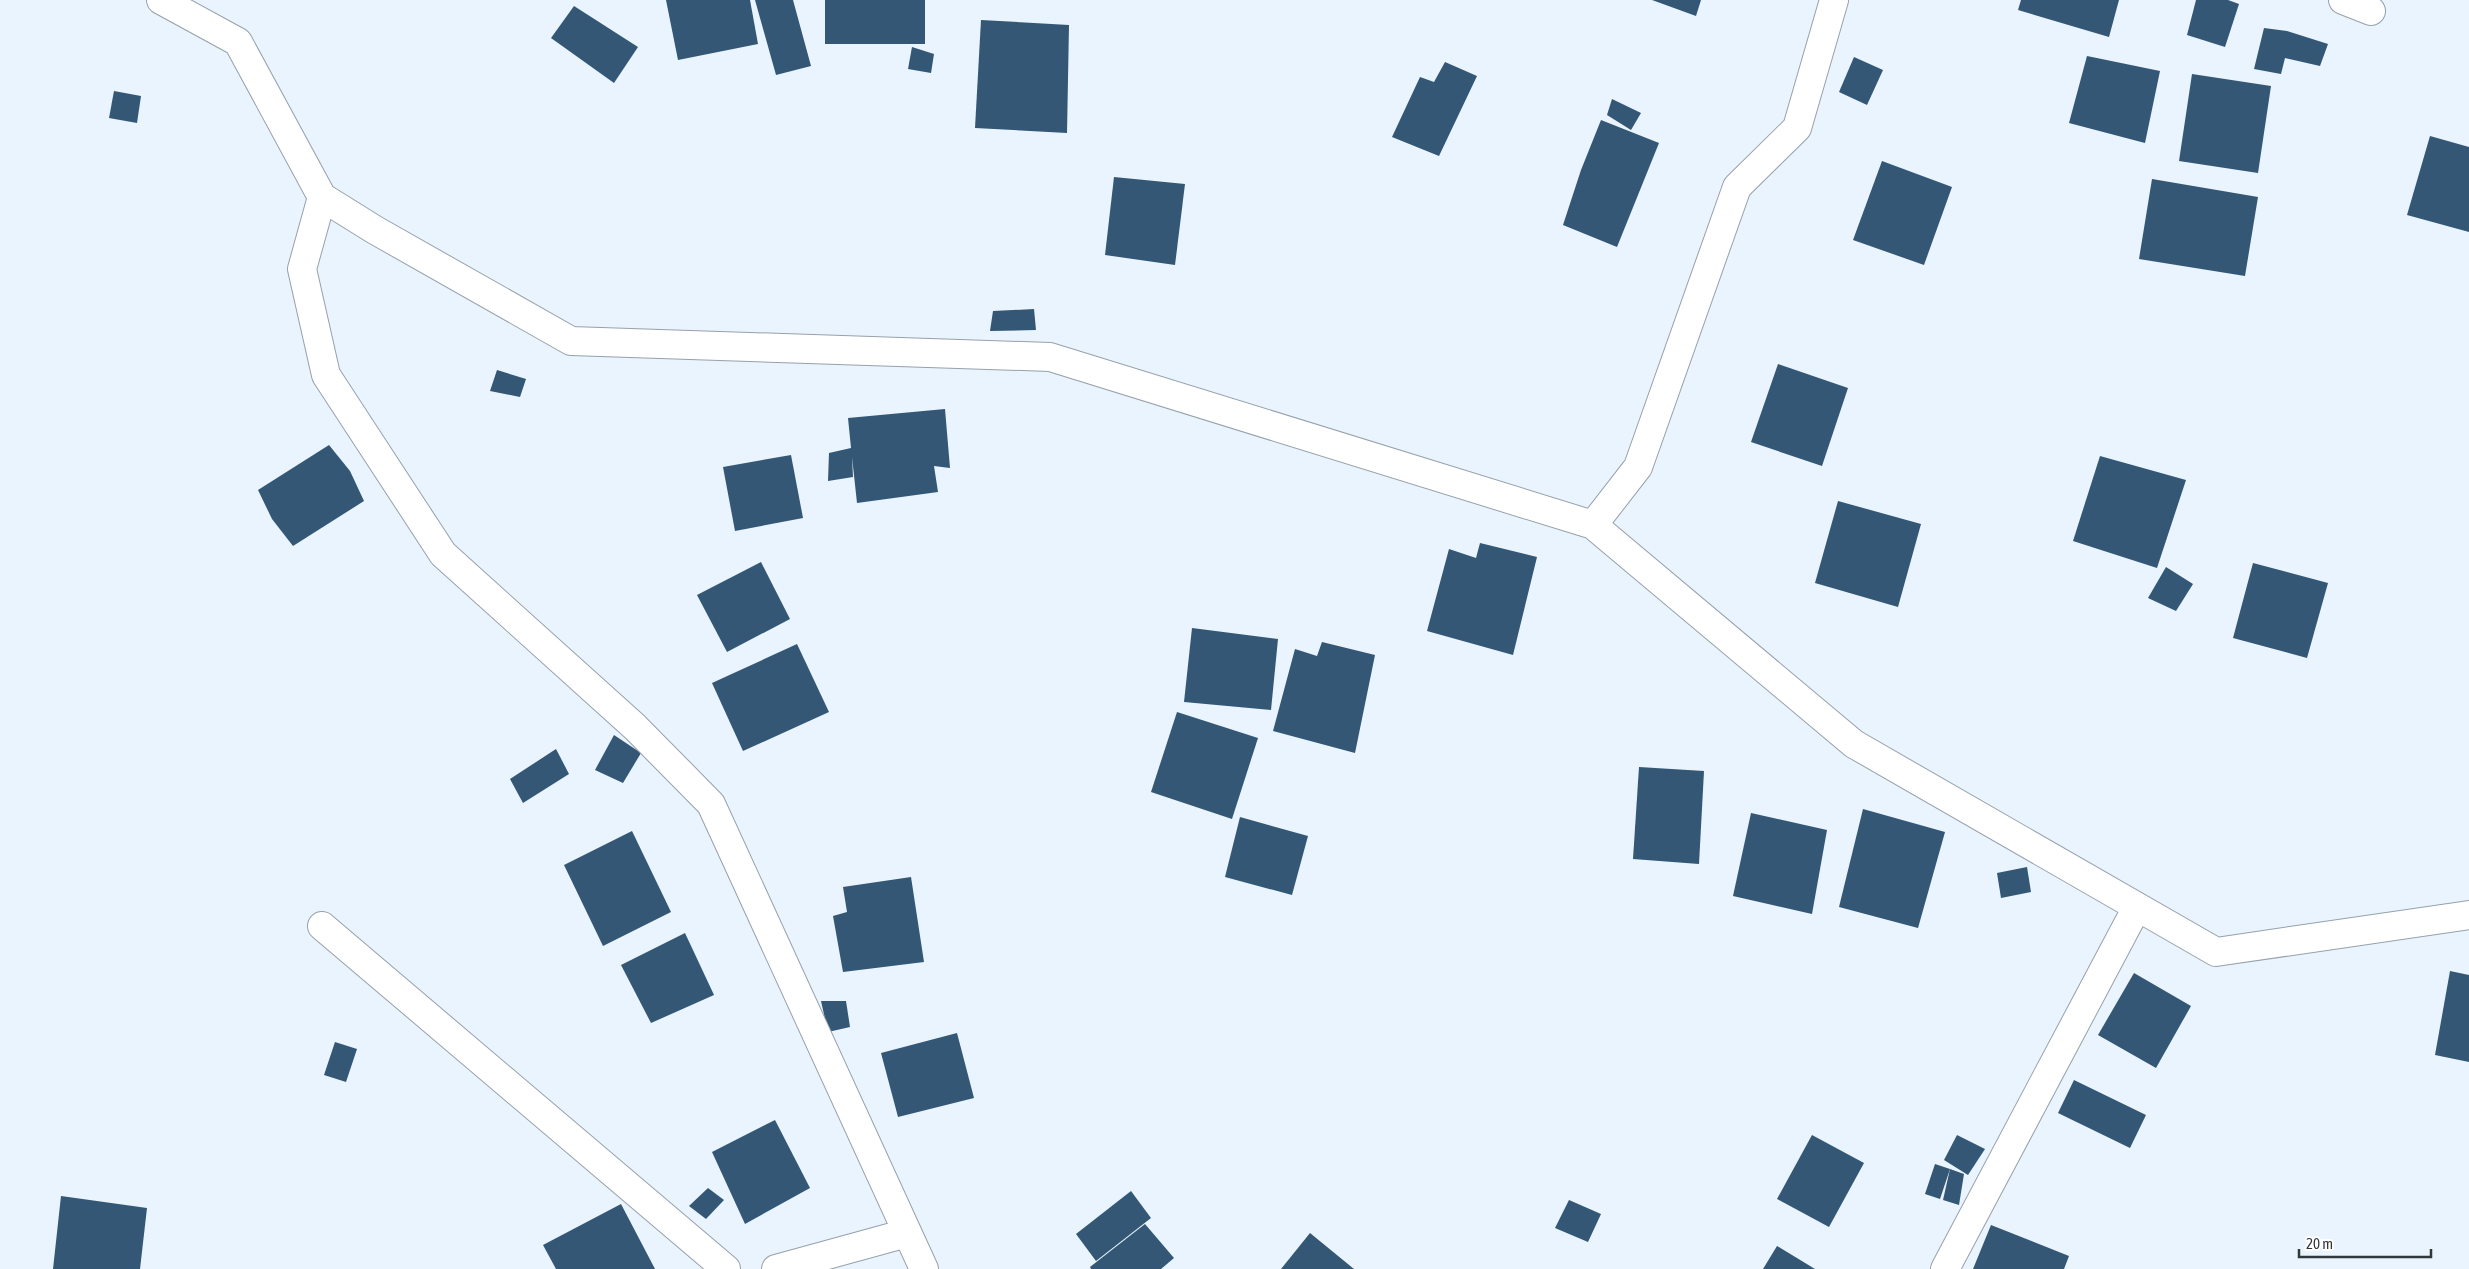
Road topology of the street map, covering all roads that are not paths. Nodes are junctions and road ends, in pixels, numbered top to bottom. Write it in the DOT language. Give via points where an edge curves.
graph roads {
  1 [pos="160,0"];
  2 [pos="1834,0"];
  3 [pos="2343,0"];
  4 [pos="2371,10"];
  5 [pos="322,197"];
  6 [pos="1594,525"];
  7 [pos="2137,907"];
  8 [pos="2469,915"];
  9 [pos="322,926"];
  10 [pos="907,1233"];
  11 [pos="726,1269"];
  12 [pos="776,1269"];
  13 [pos="924,1269"];
  14 [pos="1945,1269"];
  1 -- 5 [label="street" via="238,42"];
  2 -- 6 [label="street" via="1797,128 1737,187 1638,467"];
  3 -- 4 [label="street"];
  5 -- 6 [label="street" via="571,341 1050,357"];
  5 -- 10 [label="street" via="302,269 326,374 443,554 635,728 710,804"];
  6 -- 7 [label="street" via="1854,744"];
  7 -- 8 [label="street" via="2216,952"];
  7 -- 14 [label="street"];
  9 -- 11 [label="street"];
  10 -- 12 [label="street"];
  10 -- 13 [label="street"];
}
